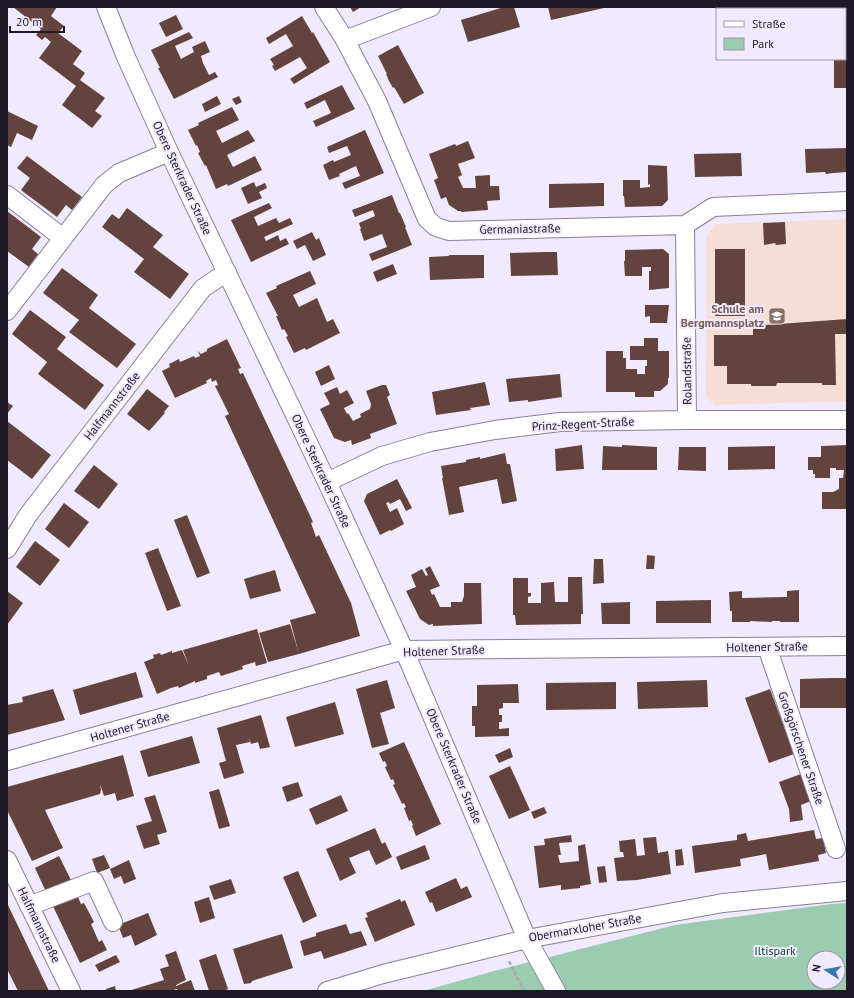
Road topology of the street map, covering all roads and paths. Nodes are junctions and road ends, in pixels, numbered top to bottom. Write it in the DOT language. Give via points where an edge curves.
graph roads {
  1 [pos="106,7"];
  2 [pos="324,7"];
  3 [pos="431,7"];
  4 [pos="345,40"];
  5 [pos="170,152"];
  6 [pos="7,195"];
  7 [pos="847,201"];
  8 [pos="685,225"];
  9 [pos="63,238"];
  10 [pos="227,272"];
  11 [pos="7,311"];
  12 [pos="687,420"];
  13 [pos="847,420"];
  14 [pos="327,482"];
  15 [pos="7,549"];
  16 [pos="847,646"];
  17 [pos="767,647"];
  18 [pos="404,650"];
  19 [pos="7,761"];
  20 [pos="836,850"];
  21 [pos="7,860"];
  22 [pos="847,891"];
  23 [pos="29,906"];
  24 [pos="113,922"];
  25 [pos="527,939"];
  26 [pos="502,945"];
  27 [pos="70,991"];
  28 [pos="328,991"];
  29 [pos="524,991"];
  30 [pos="556,991"];
  1 -- 5 [label="street, Obere Sterkrader Straße"];
  2 -- 4 [label="street, Germaniastraße"];
  3 -- 4 [label="street"];
  4 -- 8 [label="street, Germaniastraße" via="377,101 427,218 436,227 449,231"];
  5 -- 9 [label="street" via="120,173 104,185"];
  5 -- 10 [label="street, Obere Sterkrader Straße"];
  6 -- 9 [label="street"];
  7 -- 8 [label="street" via="713,207"];
  8 -- 12 [label="street, Rolandstraße"];
  9 -- 11 [label="street"];
  10 -- 14 [label="street, Obere Sterkrader Straße"];
  10 -- 15 [label="street, Halfmannstraße" via="203,288 28,514"];
  12 -- 13 [label="street, Prinz-Regent-Straße"];
  12 -- 14 [label="street, Prinz-Regent-Straße" via="560,422 495,430 430,442 382,456"];
  14 -- 18 [label="street, Obere Sterkrader Straße"];
  16 -- 17 [label="street, Holtener Straße"];
  17 -- 18 [label="street, Holtener Straße"];
  17 -- 20 [label="street, Großgörschener Straße"];
  18 -- 19 [label="street, Holtener Straße"];
  18 -- 25 [label="street, Obere Sterkrader Straße"];
  21 -- 23 [label="street, Halfmannstraße"];
  22 -- 25 [label="street, Obermarxloher Straße" via="723,903"];
  23 -- 24 [label="street" via="94,881"];
  23 -- 27 [label="street, Halfmannstraße"];
  25 -- 26 [label="street, Obermarxloher Straße"];
  25 -- 30 [label="street, Obere Sterkrader Straße"];
  26 -- 28 [label="street, Obermarxloher Straße" via="383,974"];
  26 -- 29 [label="path"];
}
